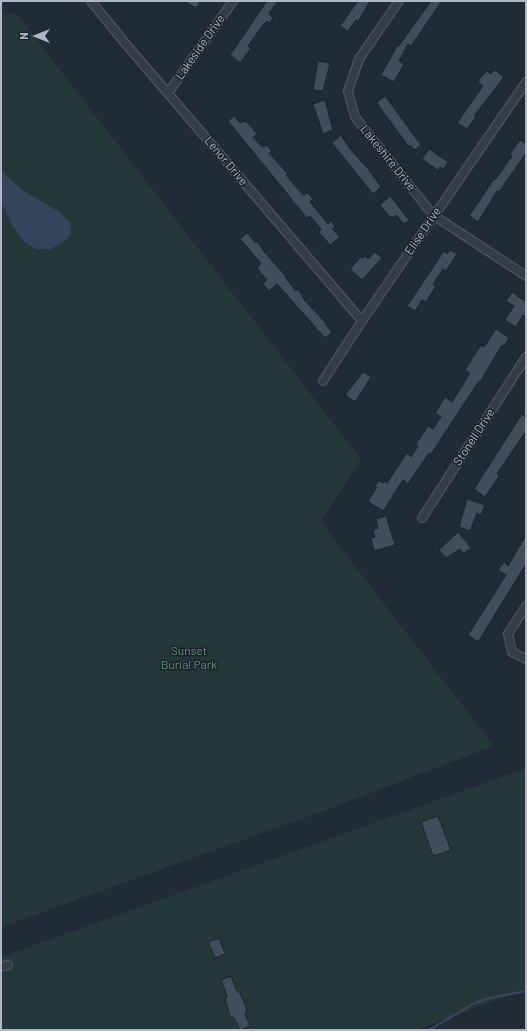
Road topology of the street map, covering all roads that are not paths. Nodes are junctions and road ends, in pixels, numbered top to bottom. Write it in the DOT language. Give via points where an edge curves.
graph roads {
  1 [pos="91,1"];
  2 [pos="233,1"];
  3 [pos="399,1"];
  4 [pos="526,82"];
  5 [pos="168,93"];
  6 [pos="434,215"];
  7 [pos="526,276"];
  8 [pos="362,321"];
  9 [pos="526,357"];
  10 [pos="323,381"];
  11 [pos="422,518"];
  12 [pos="526,606"];
  13 [pos="526,659"];
  1 -- 5 [label="street, Lenor Drive"];
  2 -- 5 [label="street, Lakeside Drive"];
  3 -- 6 [label="street, Lakeshire Drive" via="359,60 348,91 355,117"];
  4 -- 6 [label="street, Elise Drive"];
  5 -- 8 [label="street, Lenor Drive"];
  6 -- 7 [label="street, Lakeshire Drive"];
  6 -- 8 [label="street, Elise Drive"];
  8 -- 10 [label="street, Elise Drive"];
  9 -- 11 [label="street, Stonell Drive"];
  12 -- 13 [label="street" via="508,634 512,652"];
}
